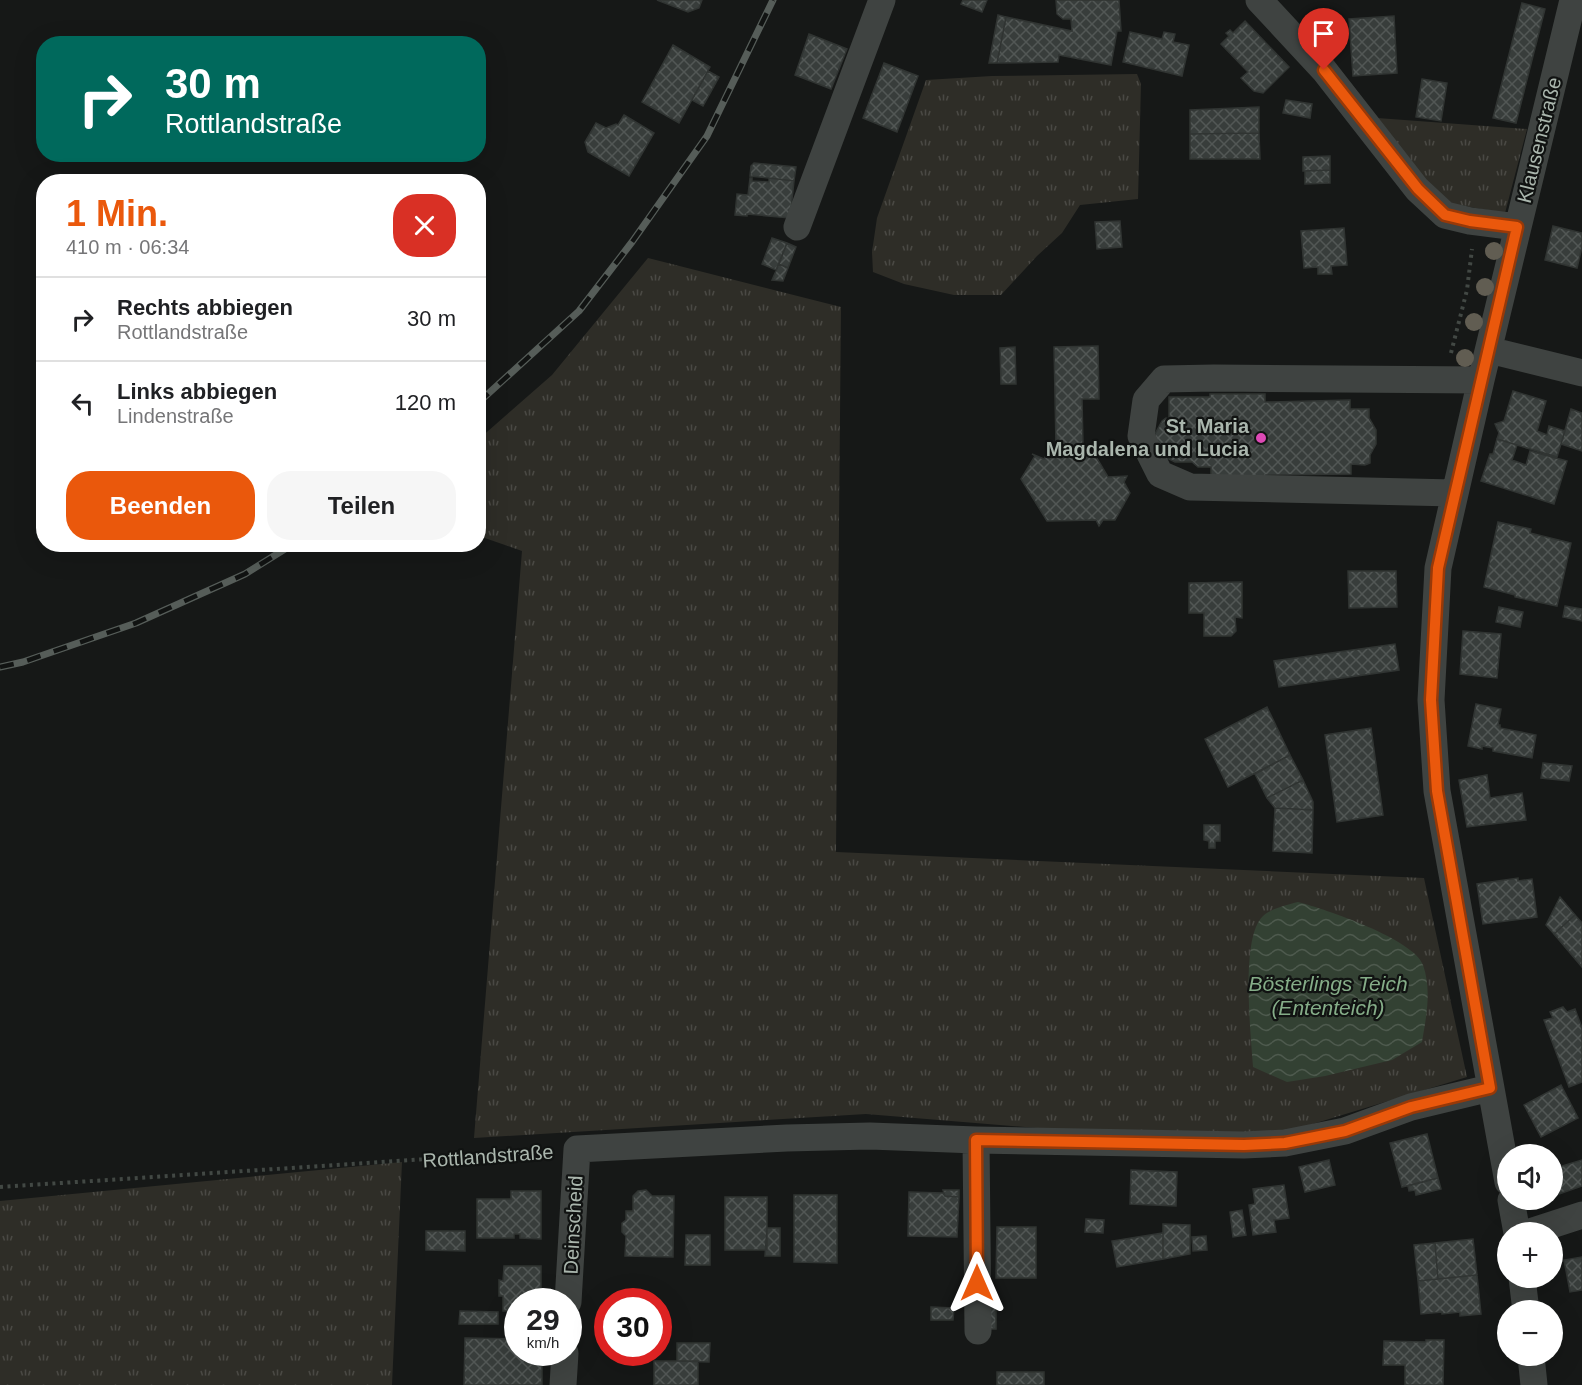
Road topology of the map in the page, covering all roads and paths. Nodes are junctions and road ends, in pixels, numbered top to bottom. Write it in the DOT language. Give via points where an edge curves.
graph roads {
  1 [pos="882,0"];
  2 [pos="1259,0"];
  3 [pos="1574,0"];
  4 [pos="1467,221"];
  5 [pos="797,227"];
  6 [pos="1517,227"];
  7 [pos="1489,350"];
  8 [pos="1582,373"];
  9 [pos="1444,380"];
  10 [pos="1481,380"];
  11 [pos="1454,493"];
  12 [pos="1490,1088"];
  13 [pos="976,1140"];
  14 [pos="1501,1144"];
  15 [pos="577,1149"];
  16 [pos="0,1187"];
  17 [pos="1582,1215"];
  18 [pos="1561,1222"];
  19 [pos="569,1288"];
  20 [pos="978,1331"];
  21 [pos="564,1366"];
  22 [pos="1532,1366"];
  23 [pos="563,1385"];
  24 [pos="1534,1385"];
  1 -- 5 [label="street"];
  2 -- 4 [label="street" via="1324,70 1418,189 1445,215"];
  3 -- 6 [label="street, Klausenstraße"];
  4 -- 6 [label="street"];
  4 -- 9 [label="path" via="1472,252 1467,290"];
  6 -- 7 [label="street, Klausenstraße"];
  7 -- 8 [label="street"];
  7 -- 10 [label="street, Klausenstraße"];
  9 -- 10 [label="street"];
  9 -- 11 [label="street" via="1164,379 1146,400 1141,436 1160,474 1190,487"];
  10 -- 11 [label="street, Klausenstraße"];
  11 -- 12 [label="street, Klausenstraße" via="1438,568 1431,700 1437,791"];
  12 -- 13 [label="street, Rottlandstraße" via="1411,1107 1345,1131 1285,1143"];
  12 -- 14 [label="street, Klausenstraße"];
  13 -- 15 [label="street, Rottlandstraße" via="870,1136"];
  13 -- 20 [label="street"];
  15 -- 16 [label="path, Rottlandstraße"];
  15 -- 19 [label="street, Deinscheid"];
  17 -- 18 [label="street"];
  21 -- 23 [label="street"];
  22 -- 24 [label="street"];
}
